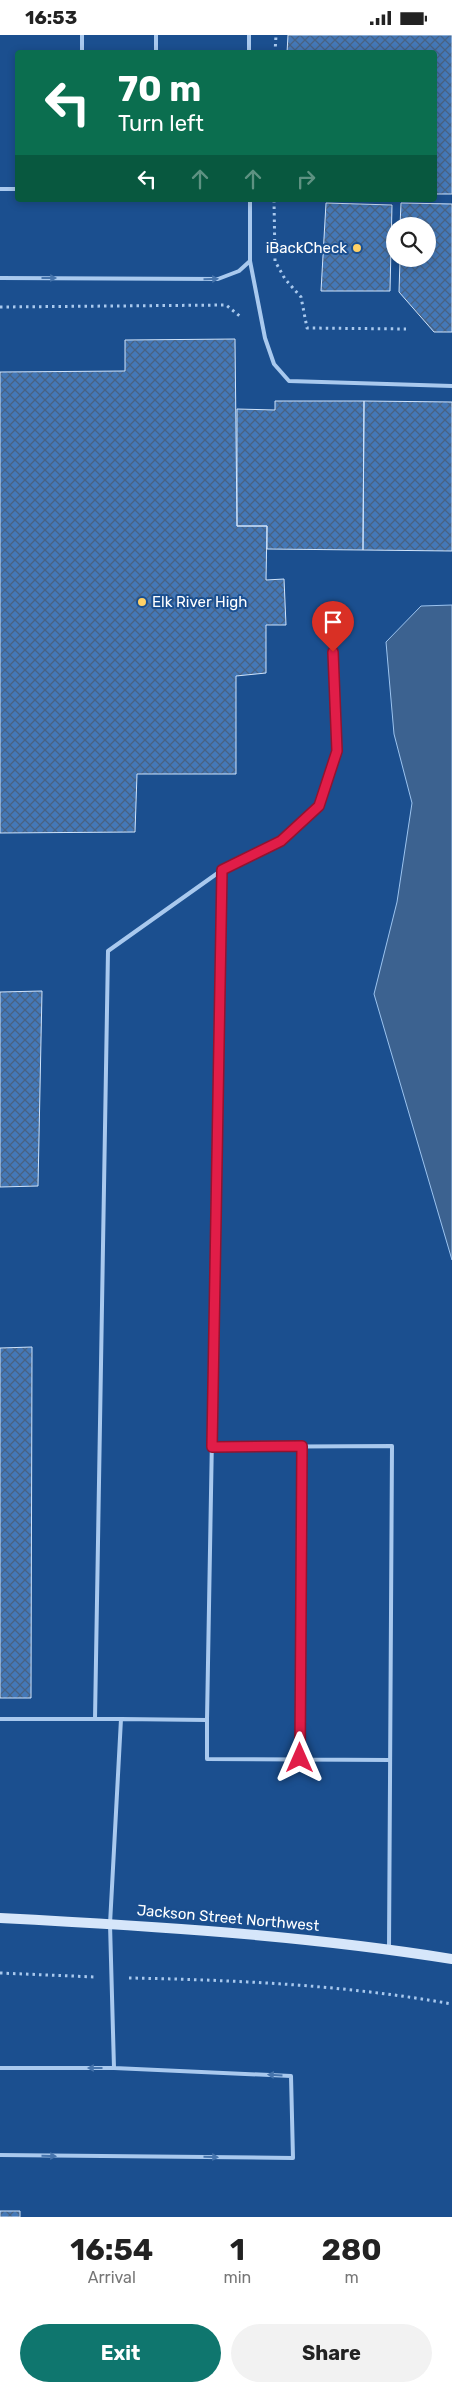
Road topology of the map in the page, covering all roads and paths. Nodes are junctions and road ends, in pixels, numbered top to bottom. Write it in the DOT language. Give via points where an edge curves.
graph roads {
  1 [pos="82,35"];
  2 [pos="156,35"];
  3 [pos="249,35"];
  4 [pos="276,35"];
  5 [pos="82,50"];
  6 [pos="156,50"];
  7 [pos="249,50"];
  8 [pos="276,50"];
  9 [pos="0,189"];
  10 [pos="15,189"];
  11 [pos="250,202"];
  12 [pos="274,202"];
  13 [pos="250,261"];
  14 [pos="0,278"];
  15 [pos="0,307"];
  16 [pos="241,317"];
  17 [pos="406,329"];
  18 [pos="452,387"];
  19 [pos="331,613"];
  20 [pos="222,870"];
  21 [pos="302,1446"];
  22 [pos="212,1447"];
  23 [pos="0,1719"];
  24 [pos="95,1719"];
  25 [pos="121,1719"];
  26 [pos="207,1720"];
  27 [pos="300,1758"];
  28 [pos="390,1760"];
  29 [pos="0,1918"];
  30 [pos="110,1924"];
  31 [pos="389,1950"];
  32 [pos="452,1959"];
  33 [pos="0,1973"];
  34 [pos="112,1977"];
  35 [pos="452,2004"];
  36 [pos="114,2067"];
  37 [pos="0,2068"];
  38 [pos="0,2155"];
  1 -- 5 [label="lane"];
  2 -- 6 [label="lane"];
  3 -- 7 [label="lane"];
  4 -- 8 [label="path"];
  9 -- 10 [label="lane"];
  11 -- 13 [label="lane"];
  12 -- 17 [label="path" via="275,261 284,279 301,297 307,328"];
  14 -- 13 [label="lane, one-way" via="218,279 239,271"];
  13 -- 18 [label="lane" via="265,338 274,364 289,381"];
  15 -- 16 [label="path" via="226,305"];
  19 -- 20 [label="lane" via="337,751 319,806 281,841"];
  20 -- 22 [label="lane"];
  20 -- 24 [label="lane" via="108,951"];
  21 -- 22 [label="lane"];
  21 -- 27 [label="lane"];
  21 -- 28 [label="lane" via="392,1446"];
  22 -- 26 [label="lane"];
  23 -- 24 [label="lane"];
  24 -- 25 [label="lane"];
  25 -- 26 [label="lane"];
  25 -- 30 [label="lane"];
  26 -- 27 [label="lane" via="207,1759"];
  27 -- 28 [label="lane"];
  28 -- 31 [label="lane"];
  29 -- 30 [label="street, Jackson Street Northwest"];
  30 -- 31 [label="street, Jackson Street Northwest" via="260,1934"];
  30 -- 34 [label="lane"];
  31 -- 32 [label="street, Jackson Street Northwest"];
  33 -- 34 [label="path"];
  34 -- 35 [label="path" via="316,1986"];
  34 -- 36 [label="lane"];
  36 -- 37 [label="lane, one-way"];
  38 -- 36 [label="lane, one-way" via="293,2158 291,2076"];
}
